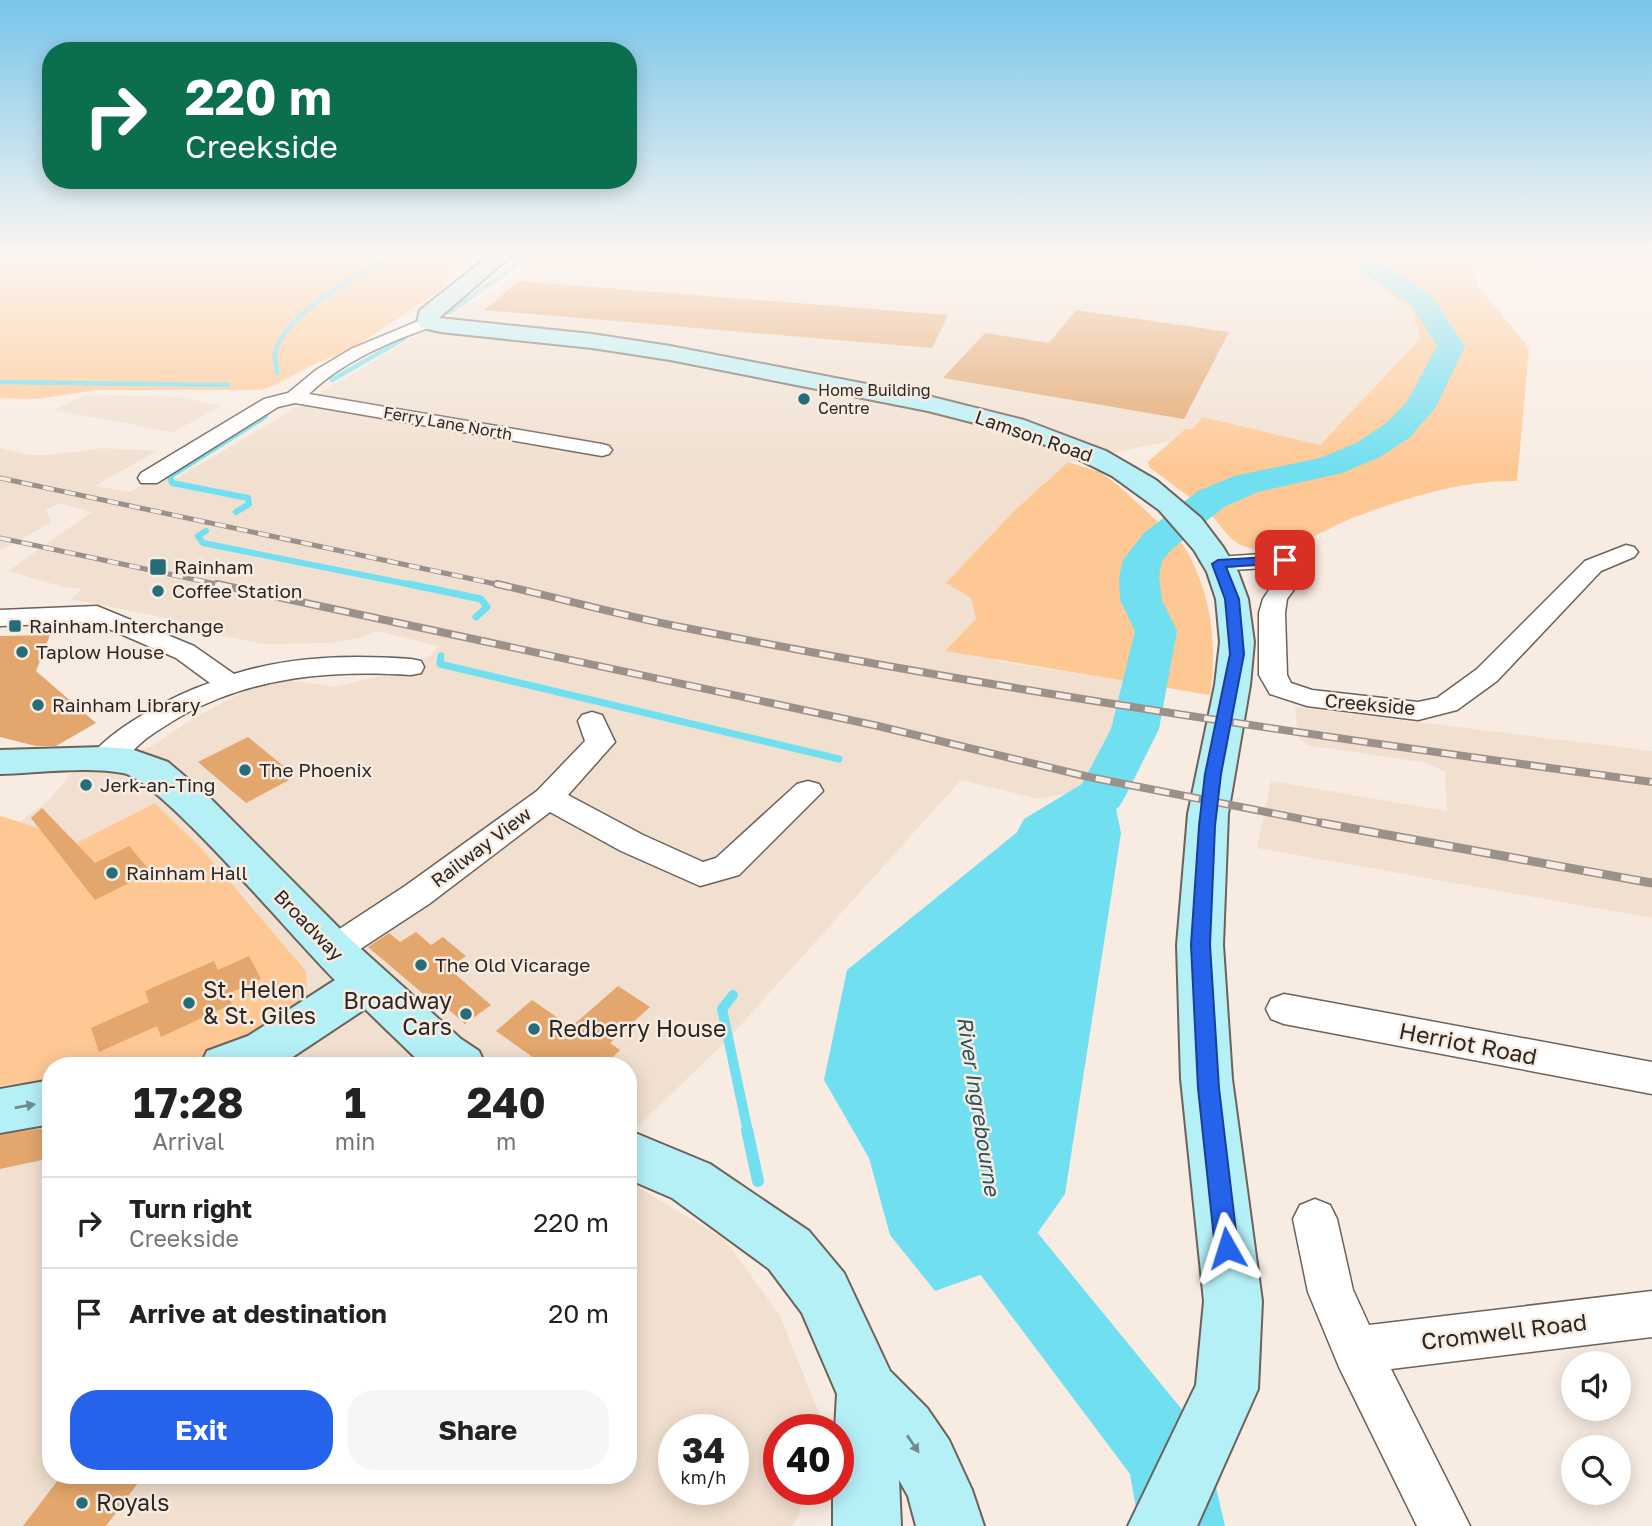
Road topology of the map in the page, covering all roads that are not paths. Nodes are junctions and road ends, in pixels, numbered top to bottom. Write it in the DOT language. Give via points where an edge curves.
graph roads {
  1 [pos="416,326"];
  2 [pos="451,326"];
  3 [pos="295,397"];
  4 [pos="602,450"];
  5 [pos="149,478"];
  6 [pos="1208,549"];
  7 [pos="1626,552"];
  8 [pos="0,618"];
  9 [pos="411,667"];
  10 [pos="228,682"];
  11 [pos="592,721"];
  12 [pos="104,758"];
  13 [pos="0,762"];
  14 [pos="808,791"];
  15 [pos="548,798"];
  16 [pos="333,950"];
  17 [pos="368,983"];
  18 [pos="1284,1009"];
  19 [pos="248,1057"];
  20 [pos="449,1057"];
  21 [pos="1652,1078"];
  22 [pos="42,1104"];
  23 [pos="0,1111"];
  24 [pos="637,1158"];
  25 [pos="1315,1219"];
  26 [pos="1652,1314"];
  27 [pos="1356,1350"];
  28 [pos="868,1392"];
  29 [pos="1157,1523"];
  30 [pos="867,1526"];
  31 [pos="950,1526"];
  32 [pos="1444,1526"];
  1 -- 3 [label="street, Ferry Lane North" via="315,379"];
  2 -- 6 [label="street, Lamson Road" via="614,344 959,410 1072,445 1110,464 1164,499"];
  3 -- 4 [label="street, Ferry Lane North"];
  3 -- 5 [label="street, Ferry Lane North" via="271,403"];
  6 -- 7 [label="street, Creekside" via="1282,560 1287,581 1272,613 1273,675 1280,688 1307,698 1418,711 1447,704 1487,675 1593,566"];
  6 -- 29 [label="street, Lamson Road" via="1232,599 1237,654 1213,774 1200,945 1209,1088 1233,1301 1227,1388"];
  8 -- 10 [label="street" via="97,614 185,652"];
  9 -- 10 [label="street" via="331,663"];
  10 -- 12 [label="street" via="125,738"];
  11 -- 15 [label="street, Railway View" via="600,742"];
  12 -- 13 [label="street, Broadway"];
  12 -- 16 [label="street, Broadway" via="131,761 154,771 195,807"];
  14 -- 15 [label="street" via="727,867 700,874"];
  15 -- 16 [label="street, Railway View" via="417,895"];
  16 -- 17 [label="street, Broadway"];
  17 -- 19 [label="street"];
  17 -- 20 [label="street, Broadway"];
  18 -- 21 [label="street, Herriot Road"];
  23 -- 22 [label="street, one-way"];
  24 -- 28 [label="street" via="691,1181 789,1250 823,1293"];
  25 -- 27 [label="street" via="1331,1292"];
  26 -- 27 [label="street, Cromwell Road"];
  27 -- 32 [label="street"];
  28 -- 30 [label="street"];
  28 -- 31 [label="street, one-way" via="926,1463"];
}
